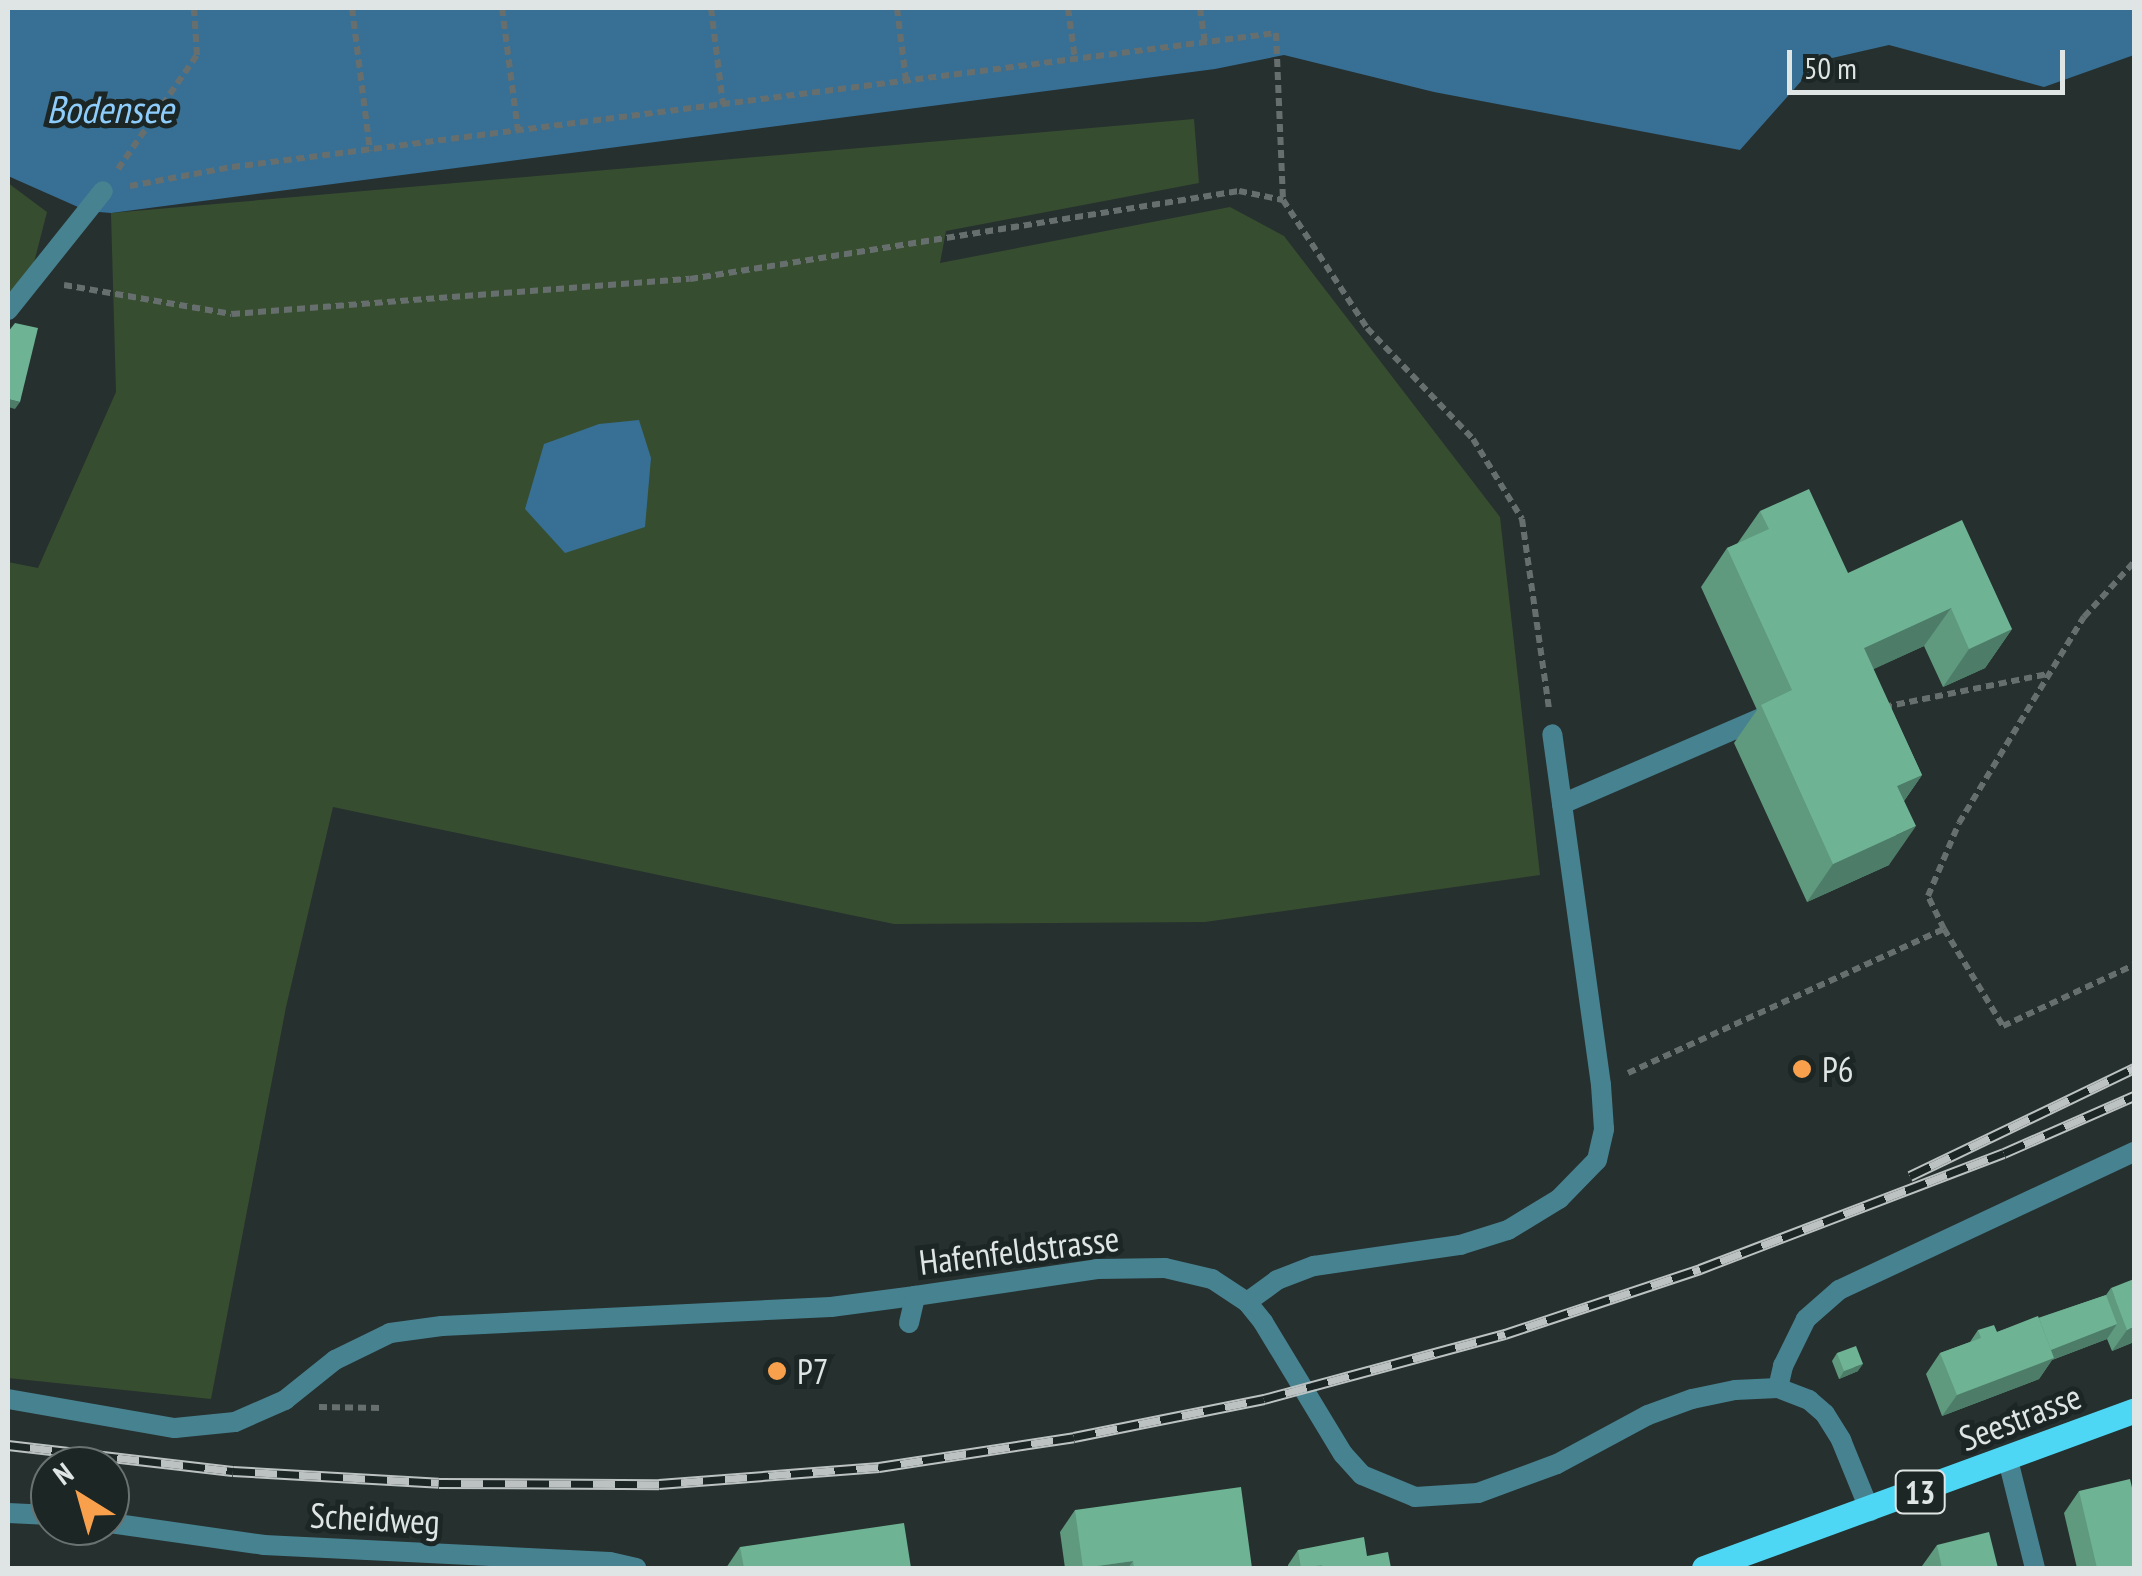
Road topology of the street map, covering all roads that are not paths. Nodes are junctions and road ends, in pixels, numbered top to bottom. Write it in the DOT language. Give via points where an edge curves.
graph roads {
  1 [pos="103,191"];
  2 [pos="8,310"];
  3 [pos="1761,718"];
  4 [pos="1552,734"];
  5 [pos="1562,804"];
  6 [pos="2134,1152"];
  7 [pos="915,1296"];
  8 [pos="1247,1302"];
  9 [pos="909,1323"];
  10 [pos="1778,1388"];
  11 [pos="8,1399"];
  12 [pos="2134,1411"];
  13 [pos="2008,1460"];
  14 [pos="1870,1511"];
  15 [pos="130,1526"];
  16 [pos="636,1568"];
  17 [pos="1704,1568"];
  18 [pos="2035,1568"];
  1 -- 2 [label="street"];
  3 -- 5 [label="street"];
  4 -- 5 [label="street"];
  5 -- 8 [label="street" via="1601,1085 1604,1129 1597,1160 1508,1230 1460,1245 1314,1266 1277,1280"];
  6 -- 10 [label="street" via="1839,1290 1806,1320"];
  7 -- 8 [label="street, Hafenfeldstrasse" via="1097,1269 1165,1268 1212,1279"];
  7 -- 9 [label="street"];
  7 -- 11 [label="street, Hafenfeldstrasse" via="390,1333 335,1360 285,1400 235,1422 175,1428"];
  8 -- 10 [label="street, Hafenfeldstrasse" via="1343,1454 1379,1485 1415,1497 1478,1493 1558,1464 1692,1398"];
  10 -- 14 [label="street" via="1825,1414"];
  12 -- 13 [label="main road, Seestrasse / 13"];
  13 -- 14 [label="main road, Seestrasse / 13"];
  13 -- 18 [label="street"];
  14 -- 17 [label="main road, Seestrasse / 13"];
  15 -- 16 [label="street, Scheidweg" via="264,1545"];
}
